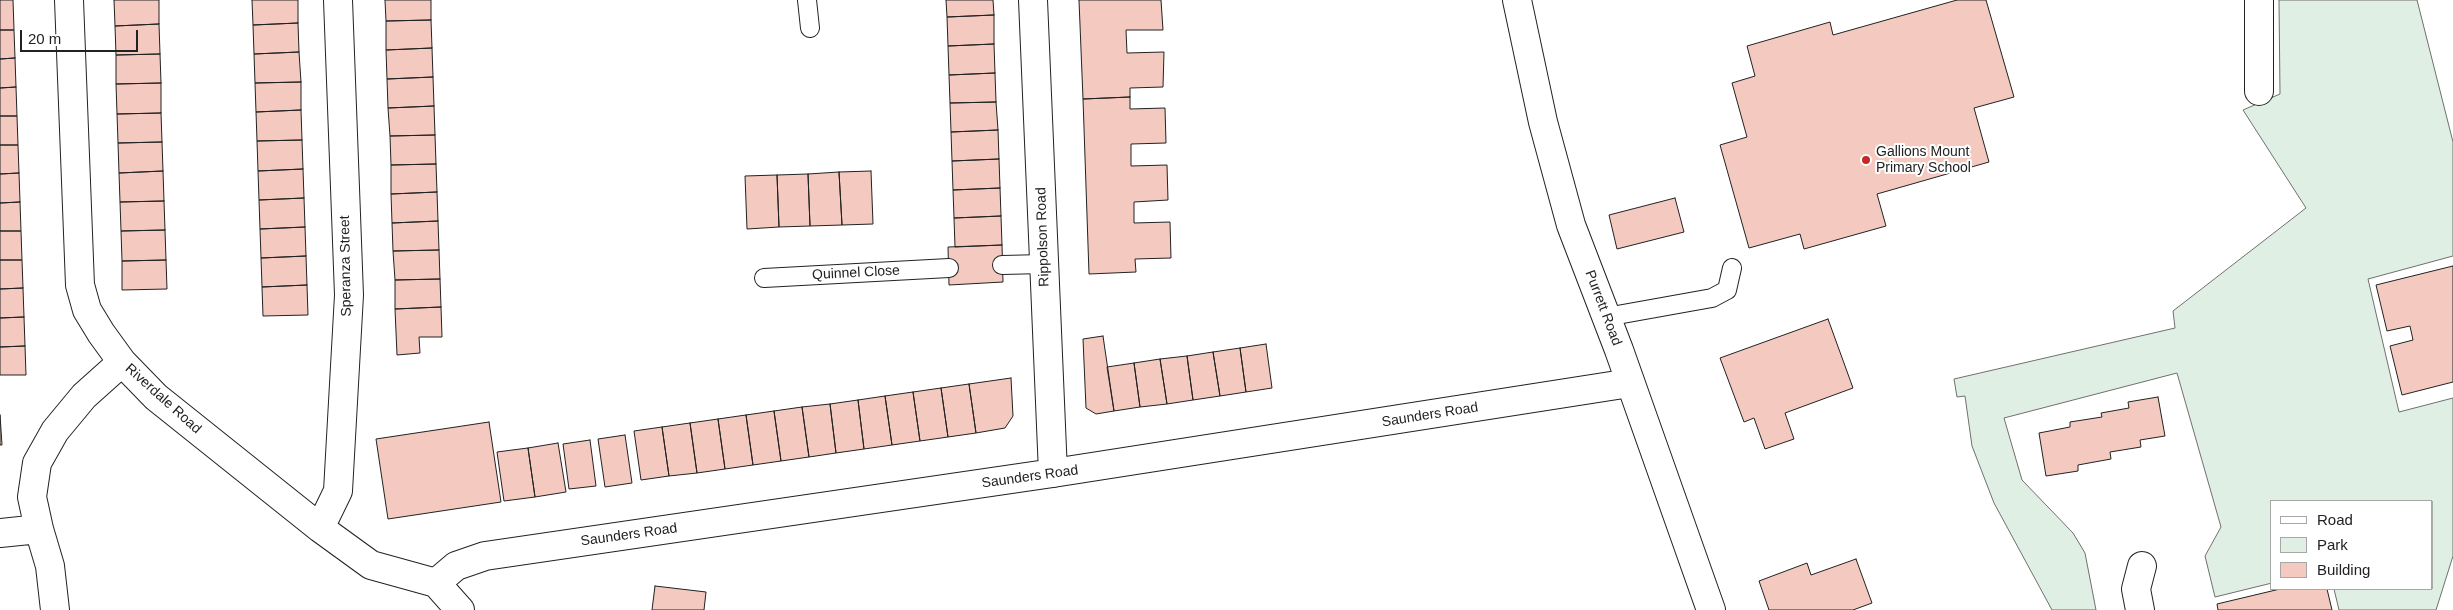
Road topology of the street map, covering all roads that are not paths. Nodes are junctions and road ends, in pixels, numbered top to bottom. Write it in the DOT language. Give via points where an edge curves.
graph roads {
  1 [pos="69,0"];
  2 [pos="338,0"];
  3 [pos="808,0"];
  4 [pos="1034,0"];
  5 [pos="1517,0"];
  6 [pos="2259,0"];
  7 [pos="810,28"];
  8 [pos="2260,91"];
  9 [pos="1044,264"];
  10 [pos="1002,266"];
  11 [pos="949,268"];
  12 [pos="1732,268"];
  13 [pos="764,278"];
  14 [pos="1606,317"];
  15 [pos="122,362"];
  16 [pos="1630,383"];
  17 [pos="1052,473"];
  18 [pos="320,528"];
  19 [pos="39,529"];
  20 [pos="0,533"];
  21 [pos="2142,566"];
  22 [pos="436,584"];
  23 [pos="55,610"];
  24 [pos="460,610"];
  25 [pos="1711,610"];
  26 [pos="2140,610"];
  1 -- 15 [label="street, Riverdale Road" via="80,285 87,310"];
  2 -- 18 [label="street, Speranza Street" via="349,295 338,492"];
  3 -- 7 [label="lane"];
  4 -- 9 [label="street, Rippolson Road"];
  5 -- 14 [label="street, Purrett Road" via="1543,122 1571,225"];
  6 -- 8 [label="street"];
  9 -- 10 [label="lane"];
  9 -- 17 [label="street, Rippolson Road"];
  11 -- 13 [label="lane, Quinnel Close"];
  12 -- 14 [label="lane" via="1727,290 1712,298"];
  14 -- 16 [label="street, Purrett Road"];
  15 -- 18 [label="street, Riverdale Road" via="156,397"];
  15 -- 19 [label="street" via="84,396 55,431 36,463 32,496"];
  16 -- 17 [label="street, Saunders Road"];
  16 -- 25 [label="street, Purrett Road"];
  17 -- 22 [label="street, Saunders Road" via="485,556 456,566"];
  18 -- 22 [label="street, Riverdale Road" via="371,566"];
  19 -- 20 [label="street"];
  19 -- 23 [label="street" via="50,566"];
  21 -- 26 [label="street" via="2136,589"];
  22 -- 24 [label="street"];
}
